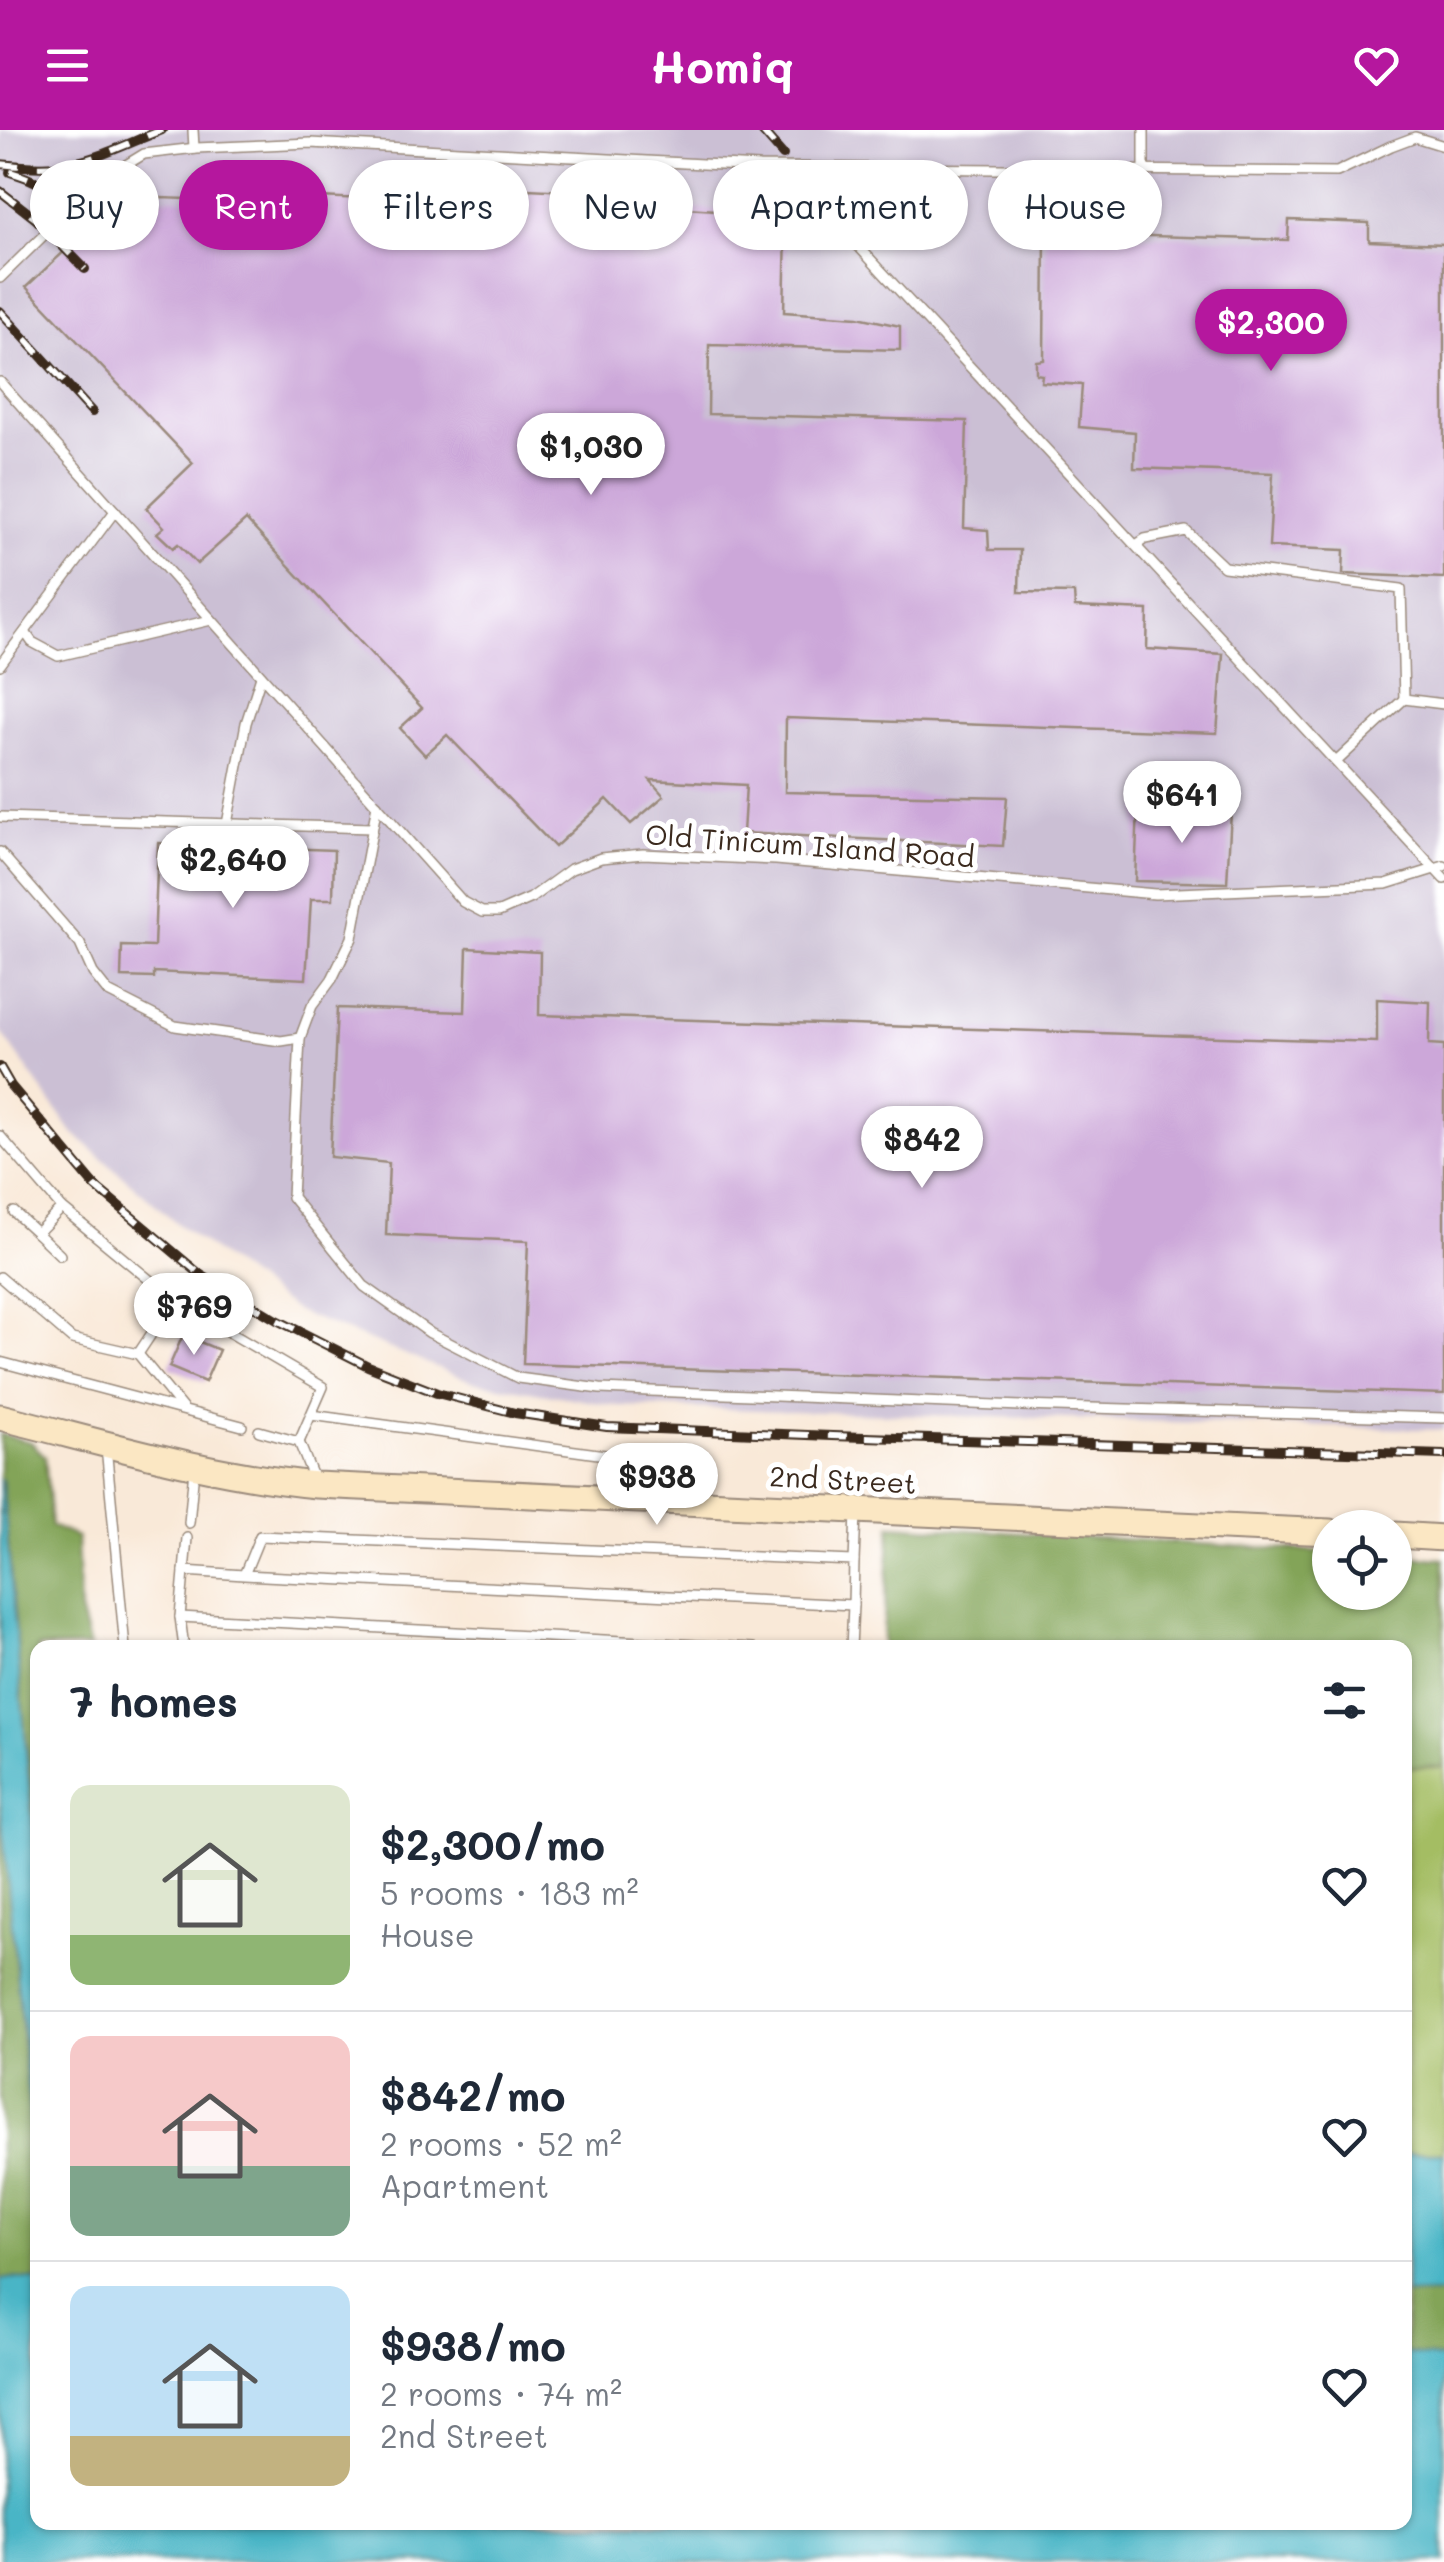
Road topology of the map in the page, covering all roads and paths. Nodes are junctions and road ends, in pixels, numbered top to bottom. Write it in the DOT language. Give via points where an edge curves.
graph roads {
  1 [pos="194,130"];
  2 [pos="1144,130"];
  3 [pos="1411,134"];
  4 [pos="1444,146"];
  5 [pos="194,148"];
  6 [pos="1144,160"];
  7 [pos="713,164"];
  8 [pos="1162,170"];
  9 [pos="862,250"];
  10 [pos="0,278"];
  11 [pos="0,382"];
  12 [pos="115,511"];
  13 [pos="1136,546"];
  14 [pos="211,620"];
  15 [pos="25,632"];
  16 [pos="0,666"];
  17 [pos="261,676"];
  18 [pos="1404,699"];
  19 [pos="1444,704"];
  20 [pos="1336,762"];
  21 [pos="377,805"];
  22 [pos="0,817"];
  23 [pos="227,824"];
  24 [pos="372,828"];
  25 [pos="0,852"];
  26 [pos="1440,868"];
  27 [pos="1444,879"];
  28 [pos="300,1038"];
  29 [pos="0,1136"];
  30 [pos="62,1208"];
  31 [pos="14,1212"];
  32 [pos="36,1233"];
  33 [pos="60,1255"];
  34 [pos="0,1276"];
  35 [pos="174,1300"];
  36 [pos="138,1354"];
  37 [pos="0,1362"];
  38 [pos="184,1411"];
  39 [pos="311,1414"];
  40 [pos="0,1417"];
  41 [pos="1444,1418"];
  42 [pos="242,1426"];
  43 [pos="258,1431"];
  44 [pos="299,1442"];
  45 [pos="106,1444"];
  46 [pos="642,1460"];
  47 [pos="194,1466"];
  48 [pos="316,1484"];
  49 [pos="856,1510"];
  50 [pos="189,1522"];
  51 [pos="1312,1531"];
  52 [pos="1412,1536"];
  53 [pos="188,1538"];
  54 [pos="1444,1538"];
  55 [pos="854,1561"];
  56 [pos="184,1571"];
  57 [pos="244,1576"];
  58 [pos="853,1605"];
  59 [pos="180,1618"];
  60 [pos="124,1640"];
  61 [pos="183,1640"];
  62 [pos="600,1640"];
  63 [pos="851,1640"];
  1 -- 5 [label="lane"];
  2 -- 6 [label="lane"];
  3 -- 4 [label="lane"];
  3 -- 8 [label="lane" via="1337,172"];
  5 -- 7 [label="lane" via="310,143"];
  5 -- 10 [label="lane" via="144,154 98,182"];
  9 -- 13 [label="lane"];
  11 -- 12 [label="lane, Old Tinicum Island Road"];
  12 -- 14 [label="lane, Old Tinicum Island Road"];
  12 -- 15 [label="lane"];
  13 -- 18 [label="lane" via="1186,531 1224,567 1401,590"];
  13 -- 20 [label="lane"];
  14 -- 15 [label="lane" via="58,656"];
  14 -- 17 [label="lane, Old Tinicum Island Road"];
  15 -- 16 [label="lane"];
  17 -- 21 [label="lane, Old Tinicum Island Road"];
  17 -- 23 [label="lane"];
  18 -- 19 [label="lane"];
  18 -- 20 [label="lane"];
  20 -- 26 [label="lane"];
  21 -- 24 [label="lane"];
  21 -- 26 [label="lane, Old Tinicum Island Road" via="464,902 482,912 531,898 571,869 601,858 644,854 1155,894 1386,884"];
  22 -- 23 [label="lane"];
  23 -- 24 [label="lane"];
  24 -- 28 [label="lane" via="352,938"];
  25 -- 28 [label="lane" via="80,944 108,992 175,1026"];
  26 -- 27 [label="lane"];
  28 -- 41 [label="lane" via="292,1197 364,1286 430,1333 518,1378 600,1389"];
  29 -- 30 [label="lane"];
  30 -- 32 [label="lane"];
  30 -- 35 [label="lane"];
  31 -- 32 [label="lane"];
  32 -- 33 [label="lane"];
  34 -- 36 [label="lane" via="72,1339"];
  35 -- 36 [label="lane"];
  35 -- 39 [label="lane" via="323,1387"];
  36 -- 38 [label="lane"];
  37 -- 38 [label="lane"];
  38 -- 42 [label="lane"];
  39 -- 44 [label="lane"];
  39 -- 46 [label="lane"];
  40 -- 45 [label="street, 2nd Street"];
  43 -- 44 [label="lane"];
  44 -- 48 [label="lane"];
  45 -- 47 [label="street, 2nd Street"];
  45 -- 60 [label="lane"];
  47 -- 48 [label="street, 2nd Street"];
  47 -- 50 [label="lane"];
  48 -- 49 [label="street, 2nd Street"];
  49 -- 51 [label="street, 2nd Street"];
  49 -- 55 [label="lane"];
  52 -- 54 [label="street"];
  53 -- 56 [label="lane"];
  55 -- 57 [label="lane" via="260,1536"];
  55 -- 58 [label="lane"];
  56 -- 57 [label="lane"];
  56 -- 59 [label="lane"];
  57 -- 58 [label="lane"];
  58 -- 63 [label="lane"];
  59 -- 61 [label="lane"];
  59 -- 62 [label="lane"];
}
